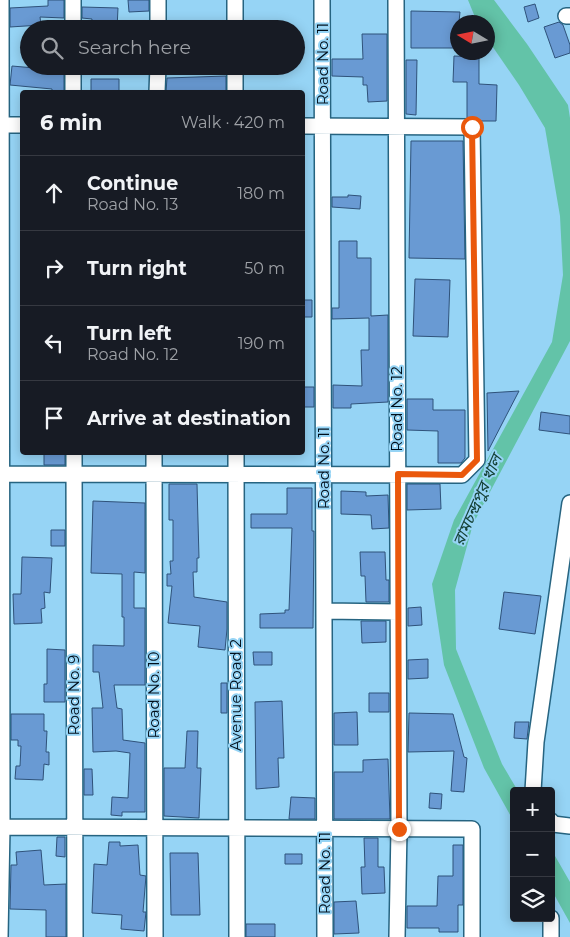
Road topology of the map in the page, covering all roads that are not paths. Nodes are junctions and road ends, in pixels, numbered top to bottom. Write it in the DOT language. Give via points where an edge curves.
graph roads {
  1 [pos="1,0"];
  2 [pos="73,0"];
  3 [pos="158,0"];
  4 [pos="235,0"];
  5 [pos="322,0"];
  6 [pos="396,0"];
  7 [pos="73,20"];
  8 [pos="158,20"];
  9 [pos="235,20"];
  10 [pos="73,75"];
  11 [pos="158,75"];
  12 [pos="235,75"];
  13 [pos="73,90"];
  14 [pos="158,90"];
  15 [pos="235,90"];
  16 [pos="1,125"];
  17 [pos="20,125"];
  18 [pos="305,126"];
  19 [pos="323,126"];
  20 [pos="396,127"];
  21 [pos="1,414"];
  22 [pos="74,455"];
  23 [pos="154,455"];
  24 [pos="236,455"];
  25 [pos="2,474"];
  26 [pos="74,474"];
  27 [pos="154,474"];
  28 [pos="236,474"];
  29 [pos="324,474"];
  30 [pos="398,474"];
  31 [pos="570,503"];
  32 [pos="324,611"];
  33 [pos="398,612"];
  34 [pos="1,691"];
  35 [pos="533,787"];
  36 [pos="555,824"];
  37 [pos="570,826"];
  38 [pos="1,827"];
  39 [pos="74,827"];
  40 [pos="155,828"];
  41 [pos="236,828"];
  42 [pos="325,829"];
  43 [pos="399,829"];
  44 [pos="551,922"];
  45 [pos="0,937"];
  46 [pos="75,937"];
  47 [pos="155,937"];
  48 [pos="237,937"];
  49 [pos="325,937"];
  50 [pos="397,937"];
  51 [pos="472,937"];
  52 [pos="551,937"];
  1 -- 16 [label="street"];
  2 -- 7 [label="street"];
  3 -- 8 [label="street"];
  4 -- 9 [label="street"];
  5 -- 19 [label="street, Road No. 11"];
  6 -- 20 [label="street, Road No. 12"];
  10 -- 13 [label="street"];
  11 -- 14 [label="street"];
  12 -- 15 [label="street"];
  16 -- 17 [label="street"];
  16 -- 21 [label="street"];
  18 -- 19 [label="street"];
  19 -- 20 [label="street"];
  19 -- 29 [label="street, Road No. 11"];
  20 -- 30 [label="street, Road No. 12"];
  20 -- 30 [label="street" via="472,127 477,460 462,475"];
  21 -- 25 [label="street"];
  22 -- 26 [label="street, Road No. 9"];
  23 -- 27 [label="street, Road No. 10"];
  24 -- 28 [label="street, Avenue Road 2"];
  25 -- 26 [label="street"];
  25 -- 34 [label="street"];
  26 -- 27 [label="street"];
  26 -- 39 [label="street, Road No. 9"];
  27 -- 28 [label="street"];
  27 -- 40 [label="street, Road No. 10"];
  28 -- 29 [label="street"];
  28 -- 41 [label="street, Avenue Road 2"];
  29 -- 30 [label="street"];
  29 -- 32 [label="street, Road No. 11"];
  30 -- 33 [label="street, Road No. 12"];
  31 -- 35 [label="street" via="536,742"];
  32 -- 33 [label="street"];
  32 -- 42 [label="street, Road No. 11"];
  33 -- 43 [label="street, Road No. 12"];
  34 -- 38 [label="street"];
  36 -- 37 [label="street"];
  38 -- 39 [label="street"];
  38 -- 45 [label="street"];
  39 -- 40 [label="street"];
  39 -- 46 [label="street, Road No. 9"];
  40 -- 41 [label="street"];
  40 -- 47 [label="street, Road No. 10"];
  41 -- 42 [label="street"];
  41 -- 48 [label="street, Avenue Road 2"];
  42 -- 43 [label="street"];
  42 -- 49 [label="street, Road No. 11"];
  43 -- 50 [label="street, Road No. 12"];
  43 -- 51 [label="street" via="472,829"];
  44 -- 52 [label="street"];
}
